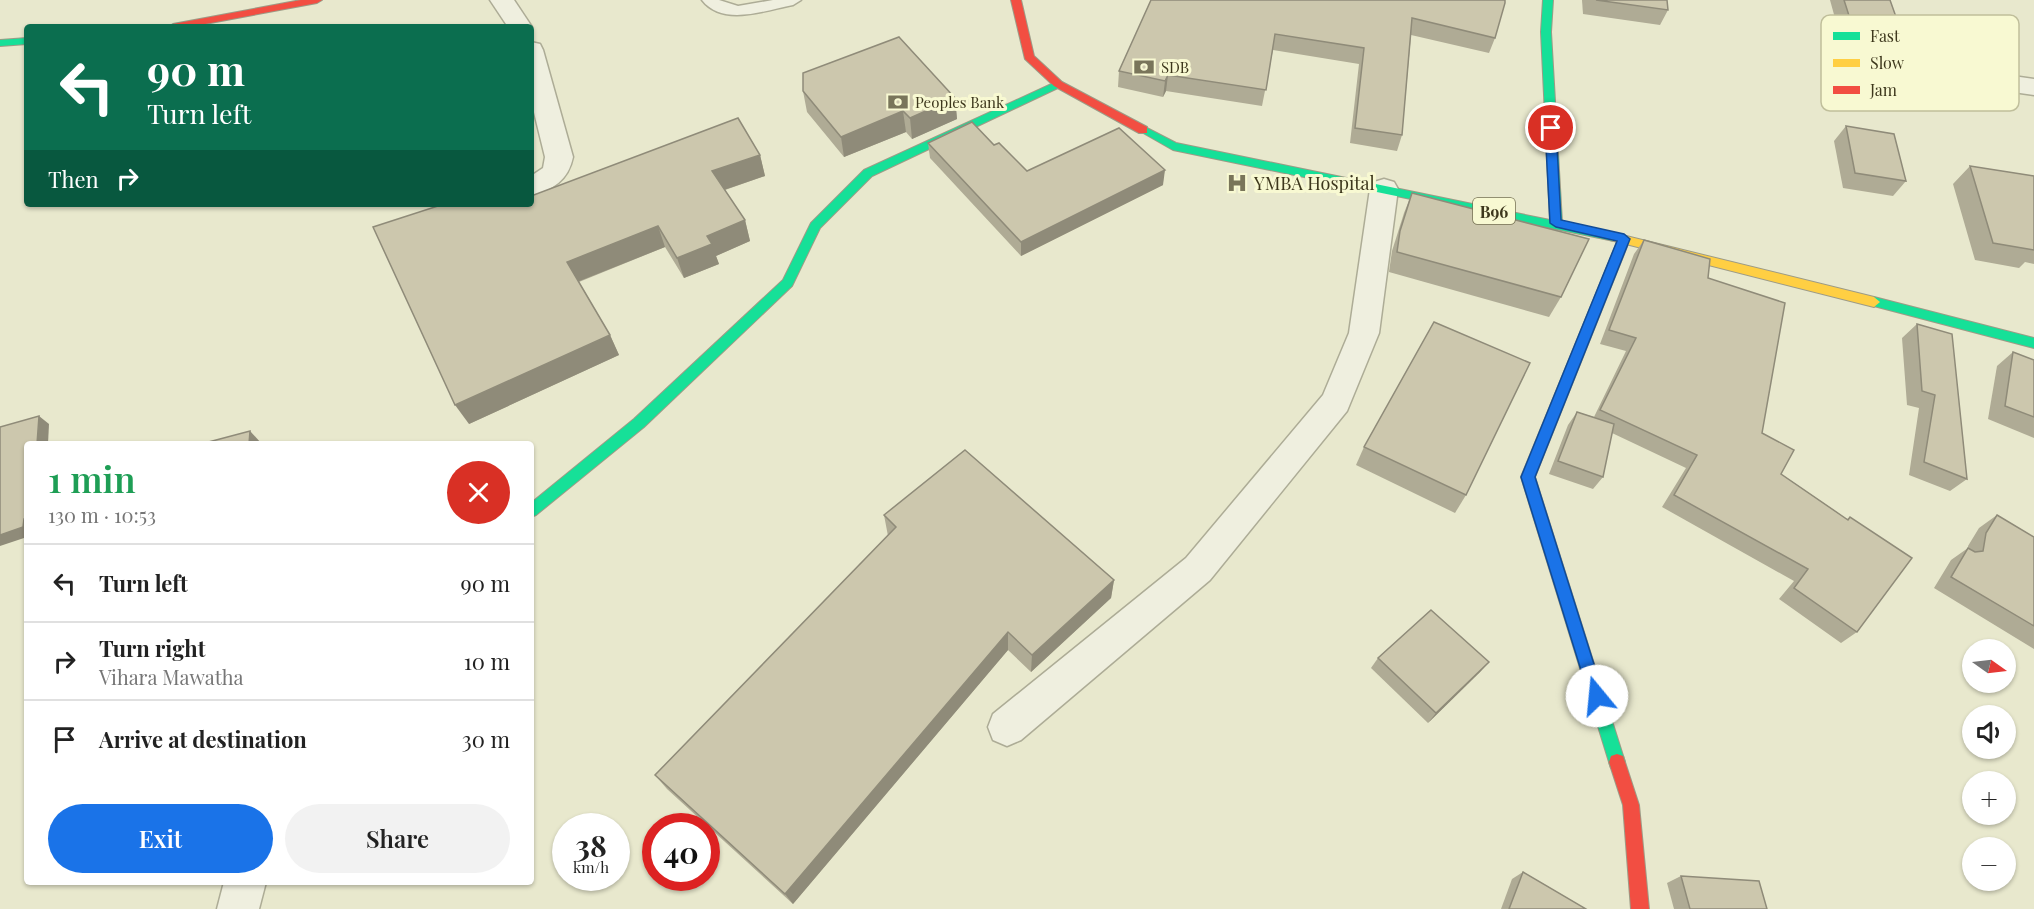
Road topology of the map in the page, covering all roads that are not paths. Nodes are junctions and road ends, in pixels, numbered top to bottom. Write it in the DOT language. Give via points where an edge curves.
graph roads {
  1 [pos="317,0"];
  2 [pos="502,0"];
  3 [pos="710,0"];
  4 [pos="793,0"];
  5 [pos="1016,0"];
  6 [pos="1543,1"];
  7 [pos="189,24"];
  8 [pos="518,24"];
  9 [pos="24,41"];
  10 [pos="0,43"];
  11 [pos="534,61"];
  12 [pos="1058,84"];
  13 [pos="2019,85"];
  14 [pos="2034,87"];
  15 [pos="534,185"];
  16 [pos="1384,189"];
  17 [pos="1556,223"];
  18 [pos="1624,239"];
  19 [pos="2034,343"];
  20 [pos="534,509"];
  21 [pos="1007,727"];
  22 [pos="243,885"];
  23 [pos="238,909"];
  24 [pos="1640,909"];
  1 -- 7 [label="street"];
  2 -- 8 [label="street"];
  3 -- 4 [label="lane" via="719,8 735,11"];
  5 -- 12 [label="street, B96" via="1029,57"];
  6 -- 17 [label="street"];
  9 -- 10 [label="street"];
  11 -- 15 [label="street" via="559,157 551,179"];
  12 -- 16 [label="street, B96" via="1173,146"];
  12 -- 20 [label="street" via="868,173 815,226 788,283 639,423"];
  13 -- 14 [label="street"];
  16 -- 17 [label="street, B96"];
  16 -- 21 [label="street" via="1364,333 1336,402 1198,569"];
  17 -- 18 [label="street, B96"];
  18 -- 19 [label="street, B96"];
  18 -- 24 [label="street" via="1528,477 1631,805"];
  22 -- 23 [label="street"];
}
